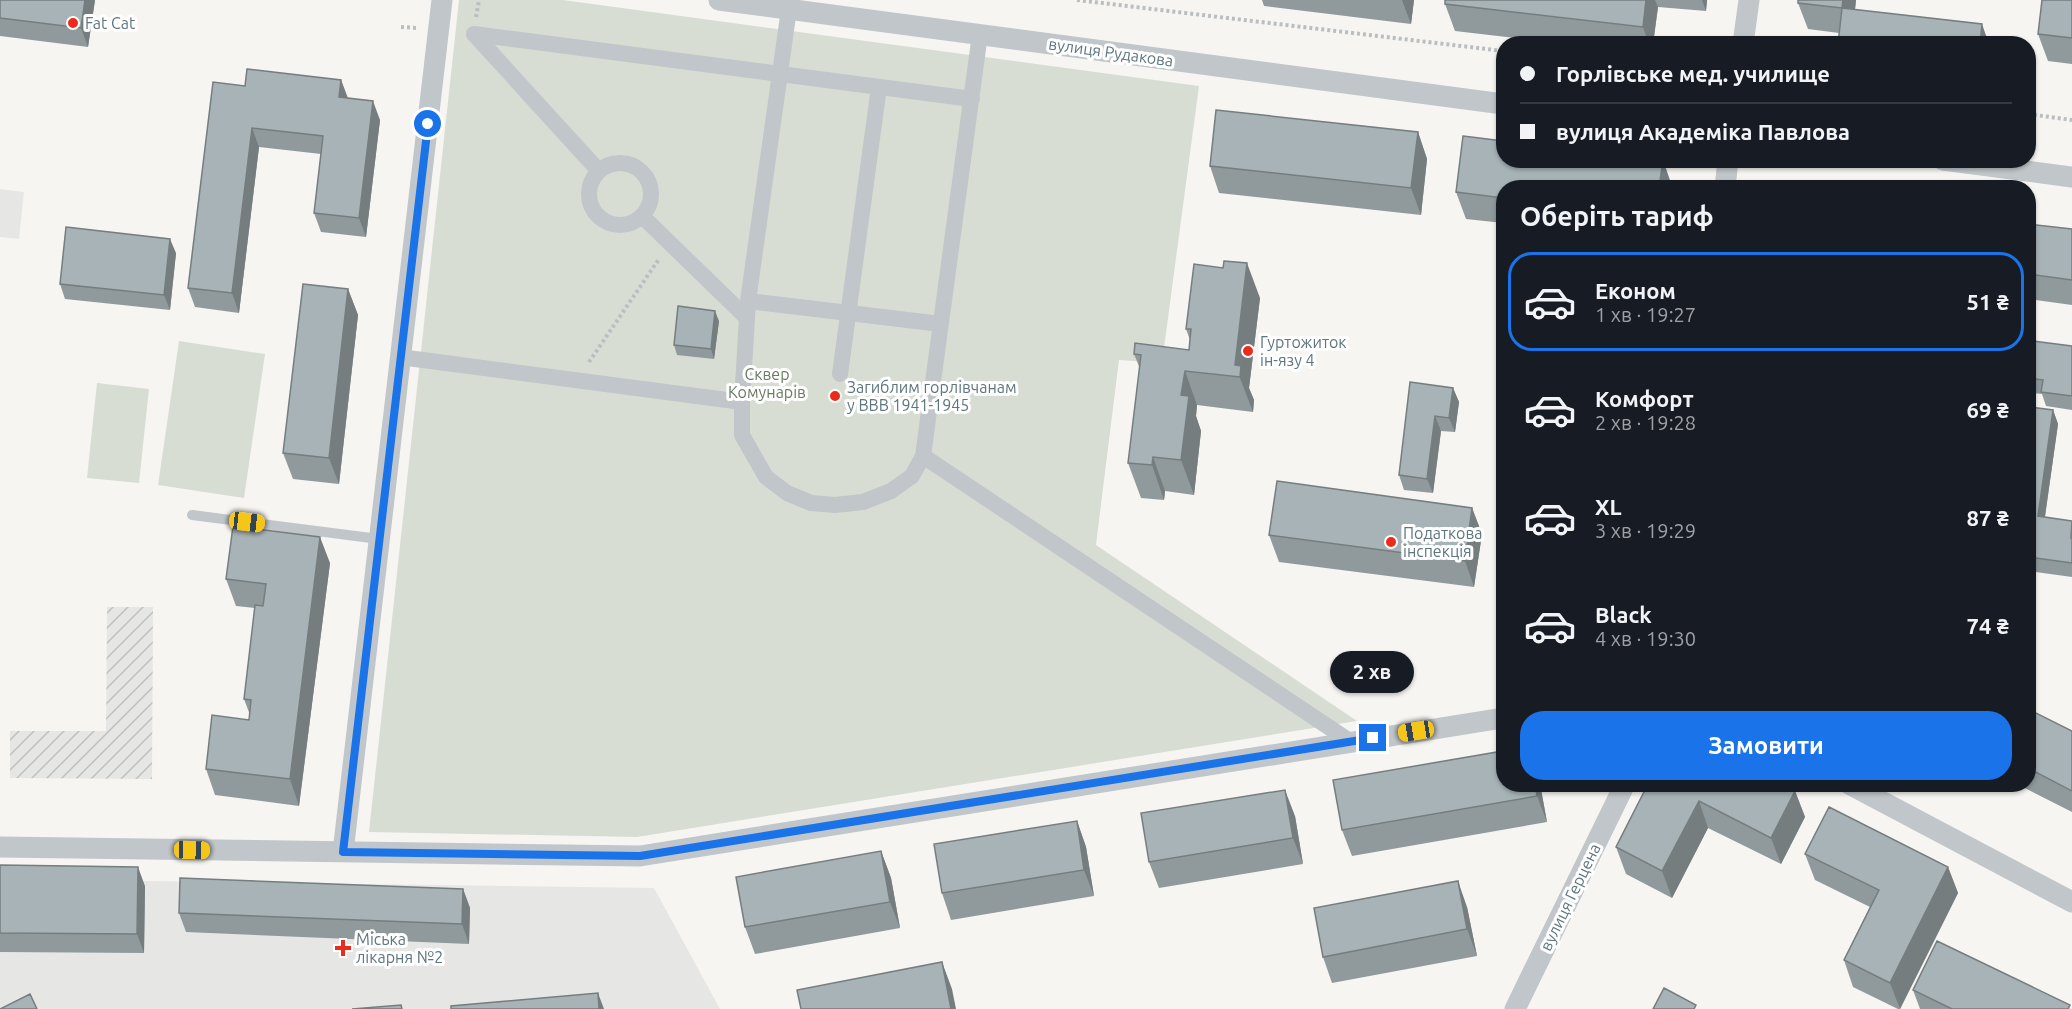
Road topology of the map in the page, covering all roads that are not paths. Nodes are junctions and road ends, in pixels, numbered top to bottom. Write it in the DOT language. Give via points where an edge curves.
graph roads {
  1 [pos="442,0"];
  2 [pos="719,0"];
  3 [pos="1749,0"];
  4 [pos="789,9"];
  5 [pos="980,34"];
  6 [pos="1744,36"];
  7 [pos="780,74"];
  8 [pos="879,87"];
  9 [pos="972,99"];
  10 [pos="1496,103"];
  11 [pos="2004,168"];
  12 [pos="598,170"];
  13 [pos="2072,177"];
  14 [pos="642,216"];
  15 [pos="748,301"];
  16 [pos="848,313"];
  17 [pos="747,318"];
  18 [pos="941,324"];
  19 [pos="400,357"];
  20 [pos="840,374"];
  21 [pos="742,402"];
  22 [pos="923,456"];
  23 [pos="192,515"];
  24 [pos="379,539"];
  25 [pos="1496,719"];
  26 [pos="1351,742"];
  27 [pos="1622,792"];
  28 [pos="1864,792"];
  29 [pos="0,847"];
  30 [pos="343,852"];
  31 [pos="2072,902"];
  32 [pos="1515,1009"];
  1 -- 19 [label="street"];
  2 -- 4 [label="street, вулиця Рудакова"];
  3 -- 6 [label="street"];
  4 -- 5 [label="street, вулиця Рудакова"];
  4 -- 7 [label="street"];
  5 -- 9 [label="street"];
  5 -- 10 [label="street, вулиця Рудакова"];
  7 -- 8 [label="street"];
  7 -- 12 [label="street" via="474,34"];
  7 -- 15 [label="street"];
  8 -- 9 [label="street"];
  8 -- 16 [label="street"];
  9 -- 18 [label="street"];
  11 -- 13 [label="street"];
  12 -- 14 [label="street" via="613,163 626,163 646,177 652,195"];
  12 -- 14 [label="street" via="588,194 597,216 622,226"];
  14 -- 17 [label="street"];
  15 -- 16 [label="street"];
  15 -- 17 [label="street"];
  16 -- 18 [label="street"];
  16 -- 20 [label="street"];
  17 -- 21 [label="street"];
  18 -- 22 [label="street"];
  19 -- 21 [label="street"];
  19 -- 24 [label="street"];
  21 -- 22 [label="street" via="742,435 766,477 787,493 811,503 862,502 891,491 912,476"];
  22 -- 26 [label="street"];
  23 -- 24 [label="lane"];
  24 -- 30 [label="street"];
  25 -- 26 [label="street"];
  26 -- 30 [label="street" via="640,856"];
  27 -- 32 [label="street, вулиця Герцена"];
  28 -- 31 [label="street"];
  29 -- 30 [label="street"];
}
